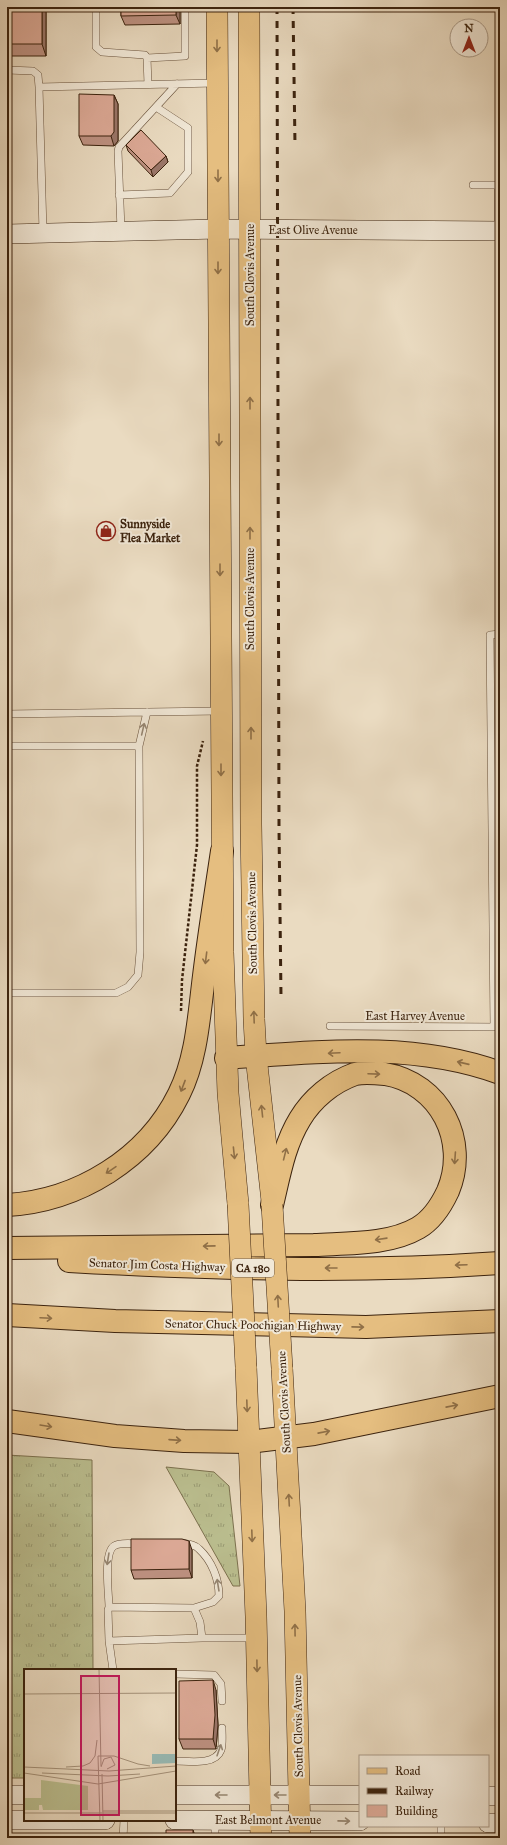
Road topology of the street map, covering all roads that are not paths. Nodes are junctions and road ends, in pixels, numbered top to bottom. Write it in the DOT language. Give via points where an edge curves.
graph roads {
  1 [pos="96,7"];
  2 [pos="185,7"];
  3 [pos="217,7"];
  4 [pos="248,7"];
  5 [pos="147,58"];
  6 [pos="7,70"];
  7 [pos="217,83"];
  8 [pos="148,84"];
  9 [pos="177,84"];
  10 [pos="39,87"];
  11 [pos="156,107"];
  12 [pos="473,185"];
  13 [pos="499,185"];
  14 [pos="119,194"];
  15 [pos="218,229"];
  16 [pos="250,230"];
  17 [pos="121,231"];
  18 [pos="499,231"];
  19 [pos="43,233"];
  20 [pos="7,234"];
  21 [pos="500,634"];
  22 [pos="221,711"];
  23 [pos="147,712"];
  24 [pos="7,714"];
  25 [pos="7,746"];
  26 [pos="139,746"];
  27 [pos="222,850"];
  28 [pos="252,922"];
  29 [pos="7,993"];
  30 [pos="330,1026"];
  31 [pos="497,1027"];
  32 [pos="256,1056"];
  33 [pos="226,1058"];
  34 [pos="500,1073"];
  35 [pos="7,1205"];
  36 [pos="272,1205"];
  37 [pos="7,1248"];
  38 [pos="7,1257"];
  39 [pos="500,1263"];
  40 [pos="7,1316"];
  41 [pos="500,1321"];
  42 [pos="500,1396"];
  43 [pos="7,1420"];
  44 [pos="286,1438"];
  45 [pos="249,1442"];
  46 [pos="148,1543"];
  47 [pos="170,1543"];
  48 [pos="109,1607"];
  49 [pos="194,1608"];
  50 [pos="202,1638"];
  51 [pos="256,1638"];
  52 [pos="109,1641"];
  53 [pos="113,1669"];
  54 [pos="176,1674"];
  55 [pos="222,1701"];
  56 [pos="222,1728"];
  57 [pos="176,1761"];
  58 [pos="7,1795"];
  59 [pos="24,1795"];
  60 [pos="176,1795"];
  61 [pos="260,1795"];
  62 [pos="300,1795"];
  63 [pos="359,1795"];
  64 [pos="489,1796"];
  65 [pos="500,1796"];
  66 [pos="7,1820"];
  67 [pos="24,1820"];
  68 [pos="176,1820"];
  69 [pos="124,1821"];
  70 [pos="359,1821"];
  71 [pos="489,1822"];
  72 [pos="500,1823"];
  73 [pos="441,1827"];
  74 [pos="215,1829"];
  75 [pos="261,1829"];
  76 [pos="300,1829"];
  77 [pos="123,1838"];
  78 [pos="441,1838"];
  1 -- 5 [label="lane" via="98,50 138,53"];
  2 -- 5 [label="lane" via="186,56"];
  3 -- 7 [label="main road, one-way"];
  4 -- 16 [label="main road, South Clovis Avenue"];
  5 -- 8 [label="lane"];
  6 -- 10 [label="lane" via="33,71 38,75"];
  7 -- 9 [label="lane"];
  7 -- 15 [label="main road, one-way"];
  8 -- 9 [label="lane"];
  8 -- 10 [label="lane"];
  9 -- 11 [label="lane"];
  10 -- 19 [label="lane"];
  11 -- 14 [label="lane" via="120,147"];
  11 -- 14 [label="lane" via="188,128 188,172 170,193"];
  12 -- 13 [label="lane"];
  13 -- 18 [label="lane"];
  14 -- 17 [label="lane"];
  15 -- 16 [label="main road, East Olive Avenue"];
  15 -- 17 [label="main road, East Olive Avenue"];
  15 -- 22 [label="main road, one-way"];
  16 -- 18 [label="main road, East Olive Avenue"];
  28 -- 16 [label="main road, South Clovis Avenue, one-way"];
  17 -- 19 [label="main road, East Olive Avenue"];
  19 -- 20 [label="main road, East Olive Avenue"];
  21 -- 31 [label="lane" via="490,635"];
  22 -- 23 [label="lane"];
  22 -- 27 [label="main road, one-way"];
  22 -- 28 [label="main road" via="236,725 239,855"];
  23 -- 24 [label="lane"];
  26 -- 23 [label="lane, one-way"];
  25 -- 26 [label="lane"];
  26 -- 29 [label="lane" via="138,975 128,987 116,993"];
  27 -- 33 [label="main road"];
  27 -- 35 [label="highway, one-way" via="196,1037 180,1094 157,1128 113,1170 54,1198"];
  32 -- 28 [label="main road, South Clovis Avenue, one-way"];
  30 -- 31 [label="lane, East Harvey Avenue"];
  32 -- 33 [label="highway"];
  34 -- 32 [label="highway, one-way" via="446,1059 390,1051"];
  36 -- 32 [label="main road, South Clovis Avenue, one-way"];
  33 -- 45 [label="main road, one-way, bridge" via="238,1204"];
  36 -- 37 [label="highway, one-way" via="286,1149 299,1120 316,1099 343,1079 356,1074 375,1073 393,1076 419,1088 440,1108 453,1137 456,1151 451,1182 440,1208 431,1218 404,1234 364,1242 314,1245"];
  44 -- 36 [label="main road, South Clovis Avenue, one-way, bridge"];
  39 -- 38 [label="highway, Senator Jim Costa Highway / CA 180, one-way" via="288,1269"];
  40 -- 41 [label="highway, Senator Chuck Poochigian Highway, one-way" via="115,1322 366,1327"];
  44 -- 42 [label="highway, one-way"];
  43 -- 45 [label="highway, one-way" via="115,1436"];
  44 -- 45 [label="highway"];
  62 -- 44 [label="main road, South Clovis Avenue, one-way" via="295,1611"];
  45 -- 51 [label="main road, one-way"];
  46 -- 48 [label="lane, one-way" via="115,1545 110,1549 107,1567"];
  49 -- 47 [label="lane, one-way" via="213,1602 219,1596 215,1573 199,1548 191,1544"];
  48 -- 49 [label="lane"];
  48 -- 52 [label="lane"];
  49 -- 50 [label="lane" via="200,1622"];
  50 -- 51 [label="lane"];
  50 -- 52 [label="lane"];
  51 -- 61 [label="main road, one-way"];
  52 -- 53 [label="lane"];
  54 -- 55 [label="lane" via="214,1675 221,1684"];
  57 -- 56 [label="lane, one-way" via="207,1761 217,1757 221,1749"];
  58 -- 59 [label="main road"];
  61 -- 60 [label="main road, East Belmont Avenue, one-way"];
  62 -- 61 [label="main road, East Belmont Avenue, one-way"];
  61 -- 75 [label="main road"];
  62 -- 63 [label="main road, East Belmont Avenue"];
  62 -- 76 [label="main road, South Clovis Avenue"];
  64 -- 65 [label="main road"];
  66 -- 67 [label="main road"];
  68 -- 74 [label="main road, East Belmont Avenue"];
  69 -- 77 [label="lane"];
  76 -- 70 [label="main road, East Belmont Avenue, one-way"];
  71 -- 72 [label="main road"];
  73 -- 78 [label="lane"];
  74 -- 75 [label="main road, East Belmont Avenue"];
  75 -- 76 [label="main road, East Belmont Avenue"];
}
